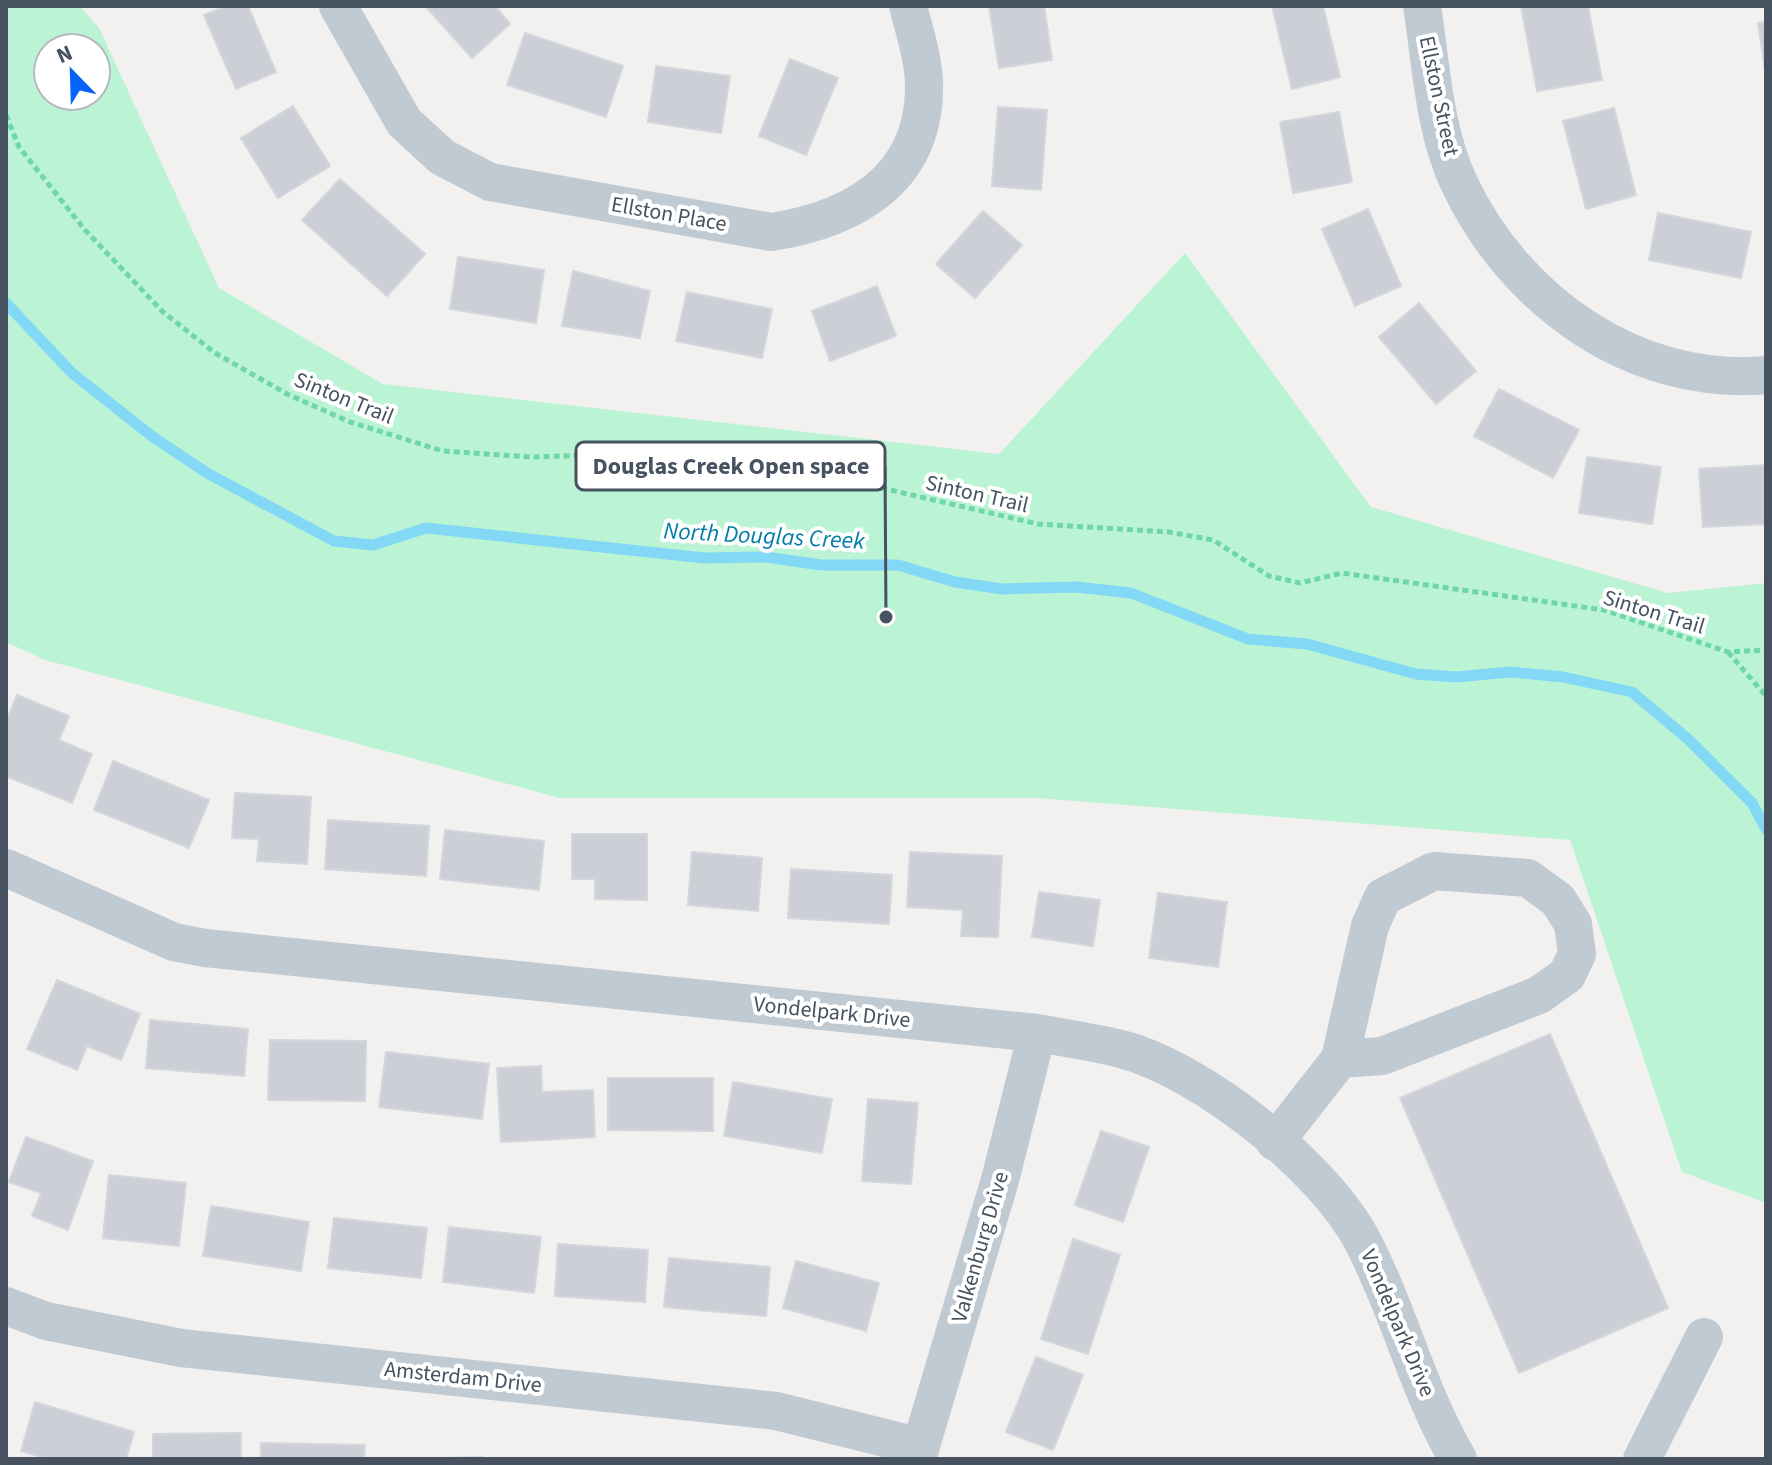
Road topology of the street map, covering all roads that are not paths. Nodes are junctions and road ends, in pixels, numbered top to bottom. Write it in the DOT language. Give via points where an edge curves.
graph roads {
  1 [pos="338,6"];
  2 [pos="908,6"];
  3 [pos="1422,6"];
  4 [pos="1766,375"];
  5 [pos="6,868"];
  6 [pos="1037,1033"];
  7 [pos="1340,1059"];
  8 [pos="1275,1142"];
  9 [pos="6,1306"];
  10 [pos="1704,1337"];
  11 [pos="919,1453"];
  12 [pos="1458,1459"];
  13 [pos="1642,1459"];
  1 -- 2 [label="street, Ellston Place" via="404,122 442,157 478,176 771,232 808,226 857,207 890,180 915,139 924,91"];
  3 -- 4 [label="street, Ellston Street" via="1458,183 1490,239 1510,262 1586,331 1636,358 1712,377"];
  5 -- 6 [label="street, Vondelpark Drive" via="174,942 205,948"];
  6 -- 8 [label="street, Vondelpark Drive" via="1122,1049 1176,1070"];
  6 -- 11 [label="street, Valkenburg Drive" via="1000,1180"];
  7 -- 7 [label="street" via="1370,926 1383,897 1434,871 1528,878 1558,900 1573,924 1577,954 1567,975 1539,995 1382,1056"];
  7 -- 8 [label="street"];
  8 -- 12 [label="street, Vondelpark Drive" via="1342,1205 1364,1243"];
  9 -- 11 [label="street, Amsterdam Drive" via="46,1321 181,1348 761,1409"];
  10 -- 13 [label="street"];
}
